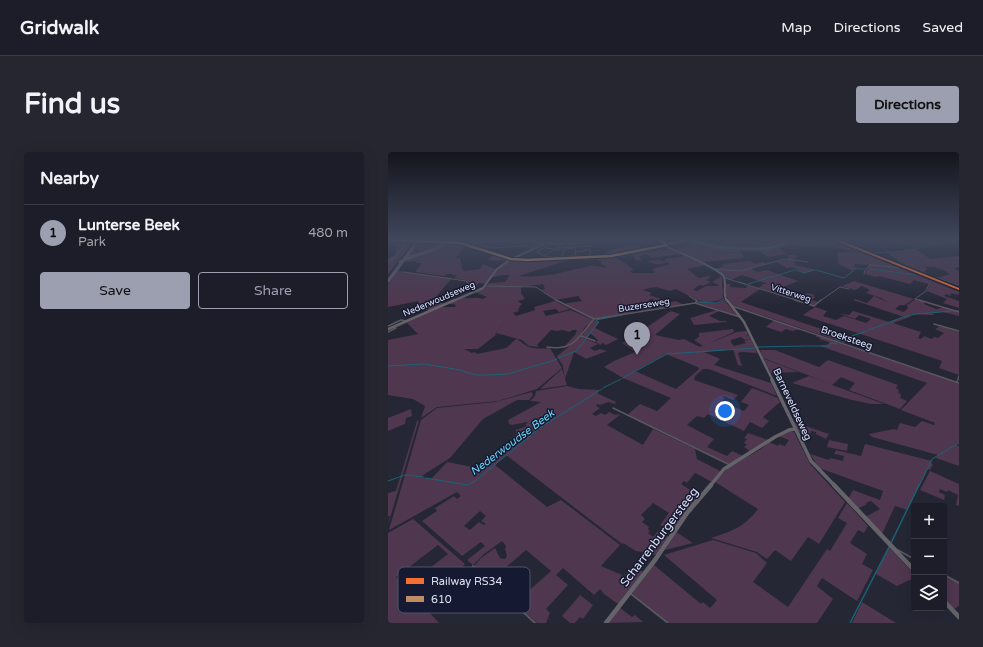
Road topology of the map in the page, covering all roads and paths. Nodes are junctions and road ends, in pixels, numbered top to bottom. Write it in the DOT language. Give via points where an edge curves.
graph roads {
  1 [pos="399,262"];
  2 [pos="400,262"];
  3 [pos="508,262"];
  4 [pos="700,262"];
  5 [pos="774,262"];
  6 [pos="903,262"];
  7 [pos="715,269"];
  8 [pos="404,272"];
  9 [pos="864,274"];
  10 [pos="388,276"];
  11 [pos="724,278"];
  12 [pos="935,278"];
  13 [pos="931,280"];
  14 [pos="388,281"];
  15 [pos="959,285"];
  16 [pos="486,286"];
  17 [pos="849,289"];
  18 [pos="476,291"];
  19 [pos="689,296"];
  20 [pos="695,303"];
  21 [pos="731,306"];
  22 [pos="959,312"];
  23 [pos="741,317"];
  24 [pos="594,319"];
  25 [pos="407,321"];
  26 [pos="934,324"];
  27 [pos="388,326"];
  28 [pos="396,328"];
  29 [pos="388,330"];
  30 [pos="959,331"];
  31 [pos="581,336"];
  32 [pos="595,342"];
  33 [pos="546,347"];
  34 [pos="959,376"];
  35 [pos="958,382"];
  36 [pos="612,408"];
  37 [pos="795,429"];
  38 [pos="730,465"];
  39 [pos="893,549"];
  40 [pos="911,558"];
  41 [pos="911,567"];
  42 [pos="947,577"];
  43 [pos="959,583"];
  44 [pos="630,593"];
  45 [pos="947,604"];
  46 [pos="524,613"];
  47 [pos="959,617"];
  48 [pos="535,623"];
  49 [pos="606,623"];
  50 [pos="668,623"];
  1 -- 10 [label="highway"];
  2 -- 14 [label="highway"];
  3 -- 16 [label="main road, Nederwoudseweg" via="497,269"];
  4 -- 7 [label="main road"];
  5 -- 7 [label="street" via="741,271"];
  6 -- 12 [label="street" via="912,269"];
  7 -- 11 [label="main road"];
  8 -- 18 [label="street" via="464,280"];
  9 -- 13 [label="street" via="870,265 903,268"];
  11 -- 17 [label="street, Vitterweg" via="814,306 840,287"];
  11 -- 21 [label="main road, Barneveldseweg" via="724,296"];
  12 -- 13 [label="street"];
  12 -- 15 [label="street"];
  13 -- 22 [label="street" via="926,291 915,299"];
  16 -- 18 [label="main road, Nederwoudseweg"];
  16 -- 24 [label="street" via="536,287 563,305"];
  18 -- 25 [label="main road, Nederwoudseweg"];
  19 -- 20 [label="street" via="697,301"];
  20 -- 23 [label="street, Buzerseweg"];
  20 -- 24 [label="street, Buzerseweg"];
  21 -- 23 [label="main road, Barneveldseweg"];
  21 -- 35 [label="street, Broeksteeg"];
  23 -- 37 [label="main road, Barneveldseweg"];
  24 -- 31 [label="street"];
  25 -- 27 [label="street" via="402,320"];
  25 -- 29 [label="main road, Nederwoudseweg"];
  26 -- 30 [label="street"];
  28 -- 29 [label="street"];
  31 -- 32 [label="street"];
  31 -- 33 [label="street" via="566,348"];
  34 -- 35 [label="street"];
  36 -- 38 [label="street"];
  37 -- 38 [label="main road, Scharrenburgersteeg" via="775,437"];
  37 -- 39 [label="main road, Barneveldseweg" via="815,466"];
  38 -- 44 [label="main road, Scharrenburgersteeg" via="687,513"];
  39 -- 40 [label="street"];
  39 -- 41 [label="main road, Barneveldseweg"];
  42 -- 43 [label="street"];
  44 -- 49 [label="main road, Scharrenburgersteeg"];
  44 -- 50 [label="street"];
  45 -- 47 [label="main road"];
  46 -- 48 [label="street"];
}
